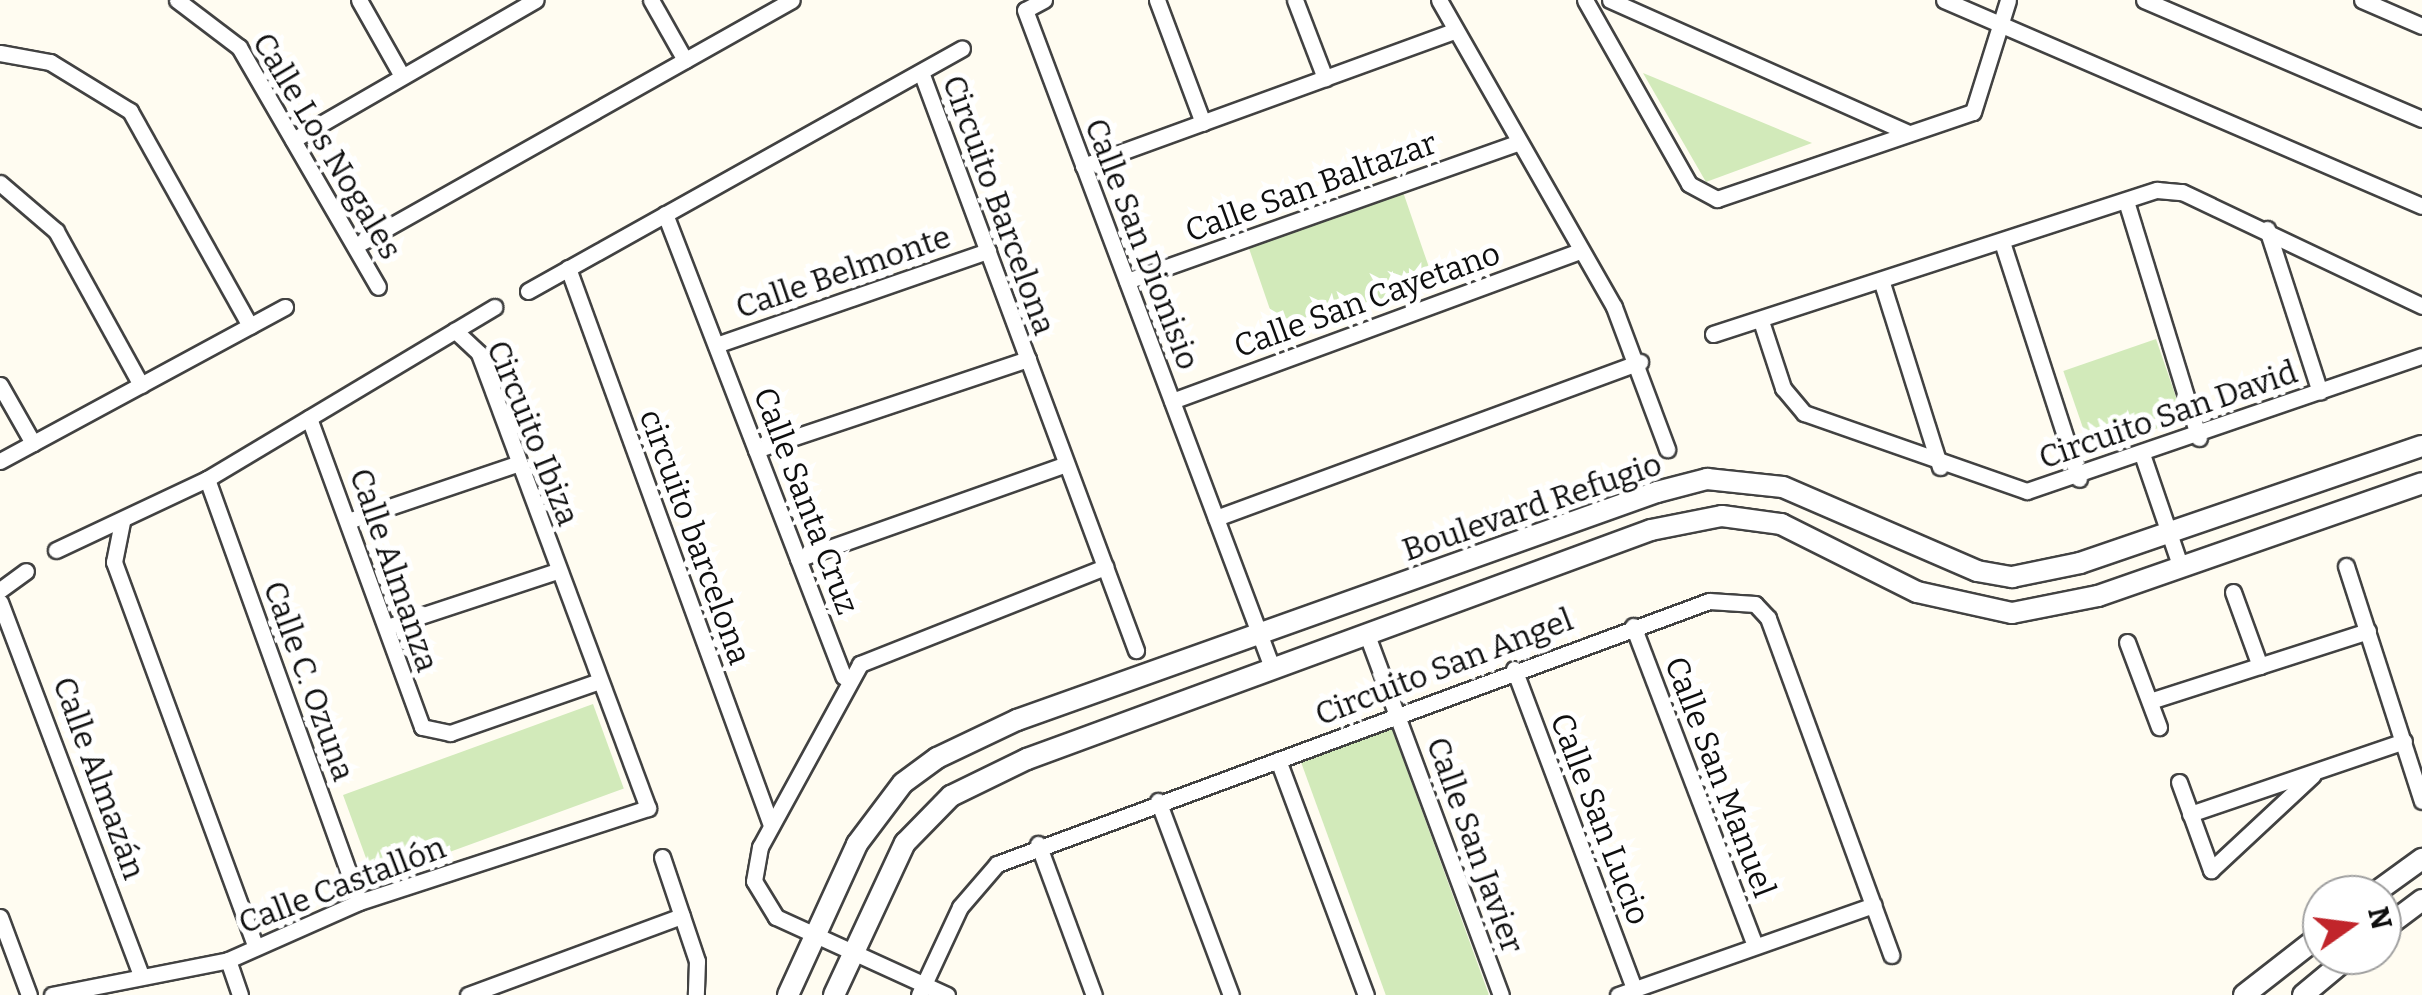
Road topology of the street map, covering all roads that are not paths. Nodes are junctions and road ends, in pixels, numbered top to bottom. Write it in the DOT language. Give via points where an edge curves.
graph roads {
  1 [pos="177,0"];
  2 [pos="359,0"];
  3 [pos="536,0"];
  4 [pos="652,0"];
  5 [pos="792,0"];
  6 [pos="1044,0"];
  7 [pos="1157,0"];
  8 [pos="1294,0"];
  9 [pos="1440,0"];
  10 [pos="1585,0"];
  11 [pos="1610,0"];
  12 [pos="1944,0"];
  13 [pos="2008,0"];
  14 [pos="2144,0"];
  15 [pos="2362,0"];
  16 [pos="508,7"];
  17 [pos="1997,22"];
  18 [pos="2422,26"];
  19 [pos="1454,31"];
  20 [pos="962,48"];
  21 [pos="0,53"];
  22 [pos="684,60"];
  23 [pos="921,72"];
  24 [pos="402,76"];
  25 [pos="1325,78"];
  26 [pos="2422,119"];
  27 [pos="1203,122"];
  28 [pos="1909,133"];
  29 [pos="293,140"];
  30 [pos="1514,144"];
  31 [pos="1083,166"];
  32 [pos="0,183"];
  33 [pos="2126,201"];
  34 [pos="2422,206"];
  35 [pos="665,214"];
  36 [pos="2267,230"];
  37 [pos="2002,242"];
  38 [pos="355,246"];
  39 [pos="988,251"];
  40 [pos="1580,251"];
  41 [pos="568,268"];
  42 [pos="1127,281"];
  43 [pos="1882,283"];
  44 [pos="378,287"];
  45 [pos="528,291"];
  46 [pos="2422,306"];
  47 [pos="285,307"];
  48 [pos="494,307"];
  49 [pos="1760,321"];
  50 [pos="250,326"];
  51 [pos="454,331"];
  52 [pos="1714,334"];
  53 [pos="716,345"];
  54 [pos="2422,356"];
  55 [pos="1028,359"];
  56 [pos="1640,362"];
  57 [pos="0,385"];
  58 [pos="142,385"];
  59 [pos="2320,392"];
  60 [pos="1172,401"];
  61 [pos="309,418"];
  62 [pos="2199,438"];
  63 [pos="33,443"];
  64 [pos="2422,446"];
  65 [pos="1667,449"];
  66 [pos="756,450"];
  67 [pos="2144,457"];
  68 [pos="0,461"];
  69 [pos="519,463"];
  70 [pos="1066,464"];
  71 [pos="1940,467"];
  72 [pos="207,479"];
  73 [pos="1732,479"];
  74 [pos="2079,479"];
  75 [pos="2422,483"];
  76 [pos="1722,516"];
  77 [pos="1216,518"];
  78 [pos="350,520"];
  79 [pos="122,522"];
  80 [pos="2169,534"];
  81 [pos="56,550"];
  82 [pos="798,559"];
  83 [pos="2346,566"];
  84 [pos="1105,567"];
  85 [pos="2181,568"];
  86 [pos="558,570"];
  87 [pos="26,571"];
  88 [pos="0,590"];
  89 [pos="2234,592"];
  90 [pos="0,602"];
  91 [pos="1633,626"];
  92 [pos="387,627"];
  93 [pos="2368,632"];
  94 [pos="1260,635"];
  95 [pos="1367,635"];
  96 [pos="2127,642"];
  97 [pos="1136,650"];
  98 [pos="2260,666"];
  99 [pos="1514,668"];
  100 [pos="1273,670"];
  101 [pos="844,678"];
  102 [pos="599,681"];
  103 [pos="2150,702"];
  104 [pos="1398,714"];
  105 [pos="2159,727"];
  106 [pos="2404,742"];
  107 [pos="1278,760"];
  108 [pos="2313,774"];
  109 [pos="2179,782"];
  110 [pos="1158,801"];
  111 [pos="2422,801"];
  112 [pos="648,808"];
  113 [pos="2190,814"];
  114 [pos="771,825"];
  115 [pos="1038,844"];
  116 [pos="662,858"];
  117 [pos="2422,859"];
  118 [pos="2400,875"];
  119 [pos="359,902"];
  120 [pos="1874,904"];
  121 [pos="682,916"];
  122 [pos="0,917"];
  123 [pos="815,937"];
  124 [pos="254,944"];
  125 [pos="1755,946"];
  126 [pos="2302,950"];
  127 [pos="852,954"];
  128 [pos="1891,955"];
  129 [pos="228,960"];
  130 [pos="2327,975"];
  131 [pos="141,976"];
  132 [pos="922,989"];
  133 [pos="1626,992"];
  134 [pos="30,995"];
  135 [pos="52,995"];
  136 [pos="240,995"];
  137 [pos="468,995"];
  138 [pos="696,995"];
  139 [pos="788,995"];
  140 [pos="834,995"];
  141 [pos="947,995"];
  142 [pos="1094,995"];
  143 [pos="1230,995"];
  144 [pos="1366,995"];
  145 [pos="1500,995"];
  146 [pos="2244,995"];
  147 [pos="2303,995"];
  1 -- 29 [label="street, Calle Los Nogales" via="239,46"];
  2 -- 24 [label="street"];
  3 -- 16 [label="street"];
  4 -- 22 [label="street"];
  5 -- 22 [label="street"];
  6 -- 31 [label="street, Calle San Dionisio" via="1025,10"];
  7 -- 27 [label="street"];
  8 -- 25 [label="street"];
  9 -- 19 [label="street"];
  10 -- 28 [label="street" via="1688,184 1706,197"];
  11 -- 28 [label="street"];
  12 -- 17 [label="street"];
  13 -- 17 [label="street"];
  14 -- 26 [label="street"];
  15 -- 18 [label="street"];
  16 -- 24 [label="street"];
  17 -- 28 [label="street" via="1980,105"];
  17 -- 34 [label="street"];
  19 -- 25 [label="street"];
  19 -- 30 [label="street"];
  20 -- 23 [label="street"];
  21 -- 50 [label="street" via="50,62 130,111"];
  22 -- 38 [label="street"];
  23 -- 35 [label="street, Circuito Barcelona"];
  23 -- 39 [label="street, Circuito Barcelona"];
  24 -- 29 [label="street"];
  25 -- 27 [label="street"];
  27 -- 31 [label="street"];
  29 -- 38 [label="street, Calle Los Nogales"];
  30 -- 40 [label="street"];
  30 -- 42 [label="street, Calle San Baltazar"];
  31 -- 42 [label="street, Calle San Dionisio"];
  32 -- 58 [label="street" via="56,232"];
  33 -- 36 [label="street" via="2182,192"];
  33 -- 37 [label="street"];
  33 -- 62 [label="street"];
  35 -- 41 [label="street, Circuito Barcelona"];
  35 -- 53 [label="street"];
  36 -- 46 [label="street"];
  36 -- 59 [label="street"];
  37 -- 43 [label="street"];
  37 -- 74 [label="street"];
  38 -- 44 [label="street, Calle Los Nogales"];
  39 -- 53 [label="street, Calle Belmonte"];
  39 -- 55 [label="street, Circuito Barcelona"];
  40 -- 56 [label="street"];
  40 -- 60 [label="street, Calle San Cayetano"];
  41 -- 45 [label="street, Circuito Barcelona"];
  41 -- 114 [label="street, circuito barcelona"];
  42 -- 60 [label="street, Calle San Dionisio"];
  43 -- 49 [label="street"];
  43 -- 71 [label="street"];
  47 -- 50 [label="street"];
  48 -- 51 [label="street"];
  49 -- 52 [label="street"];
  49 -- 71 [label="street, Circuito San David" via="1792,404"];
  50 -- 58 [label="street"];
  51 -- 61 [label="street, Circuito Ibiza"];
  51 -- 69 [label="street, Circuito Ibiza" via="479,352"];
  53 -- 66 [label="street, Calle Santa Cruz"];
  54 -- 59 [label="street, Circuito San David"];
  55 -- 66 [label="street"];
  55 -- 70 [label="street, Circuito Barcelona"];
  56 -- 65 [label="street"];
  56 -- 77 [label="street"];
  57 -- 63 [label="street"];
  58 -- 63 [label="street"];
  59 -- 62 [label="street, Circuito San David"];
  60 -- 77 [label="street, Calle San Dionisio"];
  61 -- 72 [label="street, Circuito Ibiza"];
  61 -- 78 [label="street, Calle Almanza"];
  62 -- 67 [label="street, Circuito San David"];
  63 -- 68 [label="street"];
  64 -- 80 [label="street, Boulevard Refugio"];
  66 -- 82 [label="street, Calle Santa Cruz"];
  67 -- 74 [label="street, Circuito San David"];
  67 -- 80 [label="street"];
  69 -- 78 [label="street"];
  69 -- 86 [label="street, Circuito Ibiza"];
  70 -- 82 [label="street"];
  70 -- 84 [label="street, Circuito Barcelona"];
  71 -- 74 [label="street, Circuito San David" via="2008,490"];
  72 -- 79 [label="street, Circuito Ibiza"];
  72 -- 119 [label="street, Calle C. Ozuna"];
  73 -- 76 [label="street"];
  73 -- 80 [label="street, Boulevard Refugio" via="1783,486 1976,571 2012,576"];
  73 -- 94 [label="street, Boulevard Refugio" via="1656,492"];
  75 -- 85 [label="street, Boulevard Refugio"];
  76 -- 85 [label="street, Boulevard Refugio" via="1782,524 1916,592 1986,612 2056,608"];
  76 -- 95 [label="street, Boulevard Refugio" via="1651,530"];
  77 -- 94 [label="street, Calle San Dionisio"];
  78 -- 92 [label="street, Calle Almanza"];
  79 -- 81 [label="street, Circuito Ibiza"];
  79 -- 124 [label="street" via="114,562"];
  80 -- 85 [label="street"];
  82 -- 101 [label="street, Calle Santa Cruz"];
  83 -- 93 [label="street"];
  84 -- 97 [label="street, Circuito Barcelona"];
  84 -- 101 [label="street" via="884,653"];
  86 -- 92 [label="street"];
  86 -- 102 [label="street, Circuito Ibiza"];
  87 -- 88 [label="street"];
  89 -- 98 [label="street"];
  90 -- 131 [label="street, Calle Almazán"];
  91 -- 99 [label="street, Circuito San Angel"];
  91 -- 120 [label="street, Circuito San Angel" via="1709,601 1756,604"];
  91 -- 125 [label="street, Calle San Manuel"];
  92 -- 102 [label="street, Calle Almanza" via="412,708 435,734"];
  93 -- 98 [label="street"];
  93 -- 106 [label="street"];
  94 -- 100 [label="street, Calle San Dionisio"];
  94 -- 123 [label="street, Boulevard Refugio" via="936,758 878,810"];
  95 -- 100 [label="street, Boulevard Refugio"];
  95 -- 104 [label="street, Calle San Javier"];
  96 -- 103 [label="street"];
  98 -- 103 [label="street"];
  99 -- 104 [label="street, Circuito San Angel"];
  99 -- 133 [label="street, Calle San Lucio"];
  100 -- 127 [label="street, Boulevard Refugio" via="951,796 905,843"];
  101 -- 114 [label="street"];
  102 -- 112 [label="street, Circuito Ibiza"];
  103 -- 105 [label="street"];
  104 -- 107 [label="street, Circuito San Angel"];
  104 -- 145 [label="street, Calle San Javier"];
  106 -- 108 [label="street"];
  106 -- 111 [label="street"];
  107 -- 110 [label="street, Circuito San Angel"];
  107 -- 144 [label="street"];
  108 -- 113 [label="street"];
  108 -- 113 [label="street" via="2207,870"];
  109 -- 113 [label="street"];
  110 -- 115 [label="street, Circuito San Angel"];
  110 -- 143 [label="street"];
  112 -- 119 [label="street, Calle Castallón"];
  114 -- 123 [label="street" via="754,866 759,894 776,917"];
  115 -- 132 [label="street, Circuito San Angel" via="978,880"];
  115 -- 142 [label="street"];
  116 -- 121 [label="street"];
  117 -- 118 [label="street"];
  119 -- 124 [label="street, Calle Castallón"];
  120 -- 125 [label="street"];
  120 -- 128 [label="street, Circuito San Angel"];
  121 -- 137 [label="street"];
  121 -- 138 [label="street" via="701,980"];
  122 -- 134 [label="street"];
  123 -- 127 [label="street"];
  123 -- 139 [label="street, Boulevard Refugio"];
  124 -- 129 [label="street, Calle Castallón"];
  125 -- 133 [label="street"];
  126 -- 146 [label="street"];
  127 -- 132 [label="street"];
  127 -- 140 [label="street, Boulevard Refugio"];
  129 -- 131 [label="street, Calle Castallón"];
  129 -- 136 [label="street"];
  130 -- 147 [label="street"];
  131 -- 135 [label="street, Calle Castallón"];
  132 -- 141 [label="street"];
}
